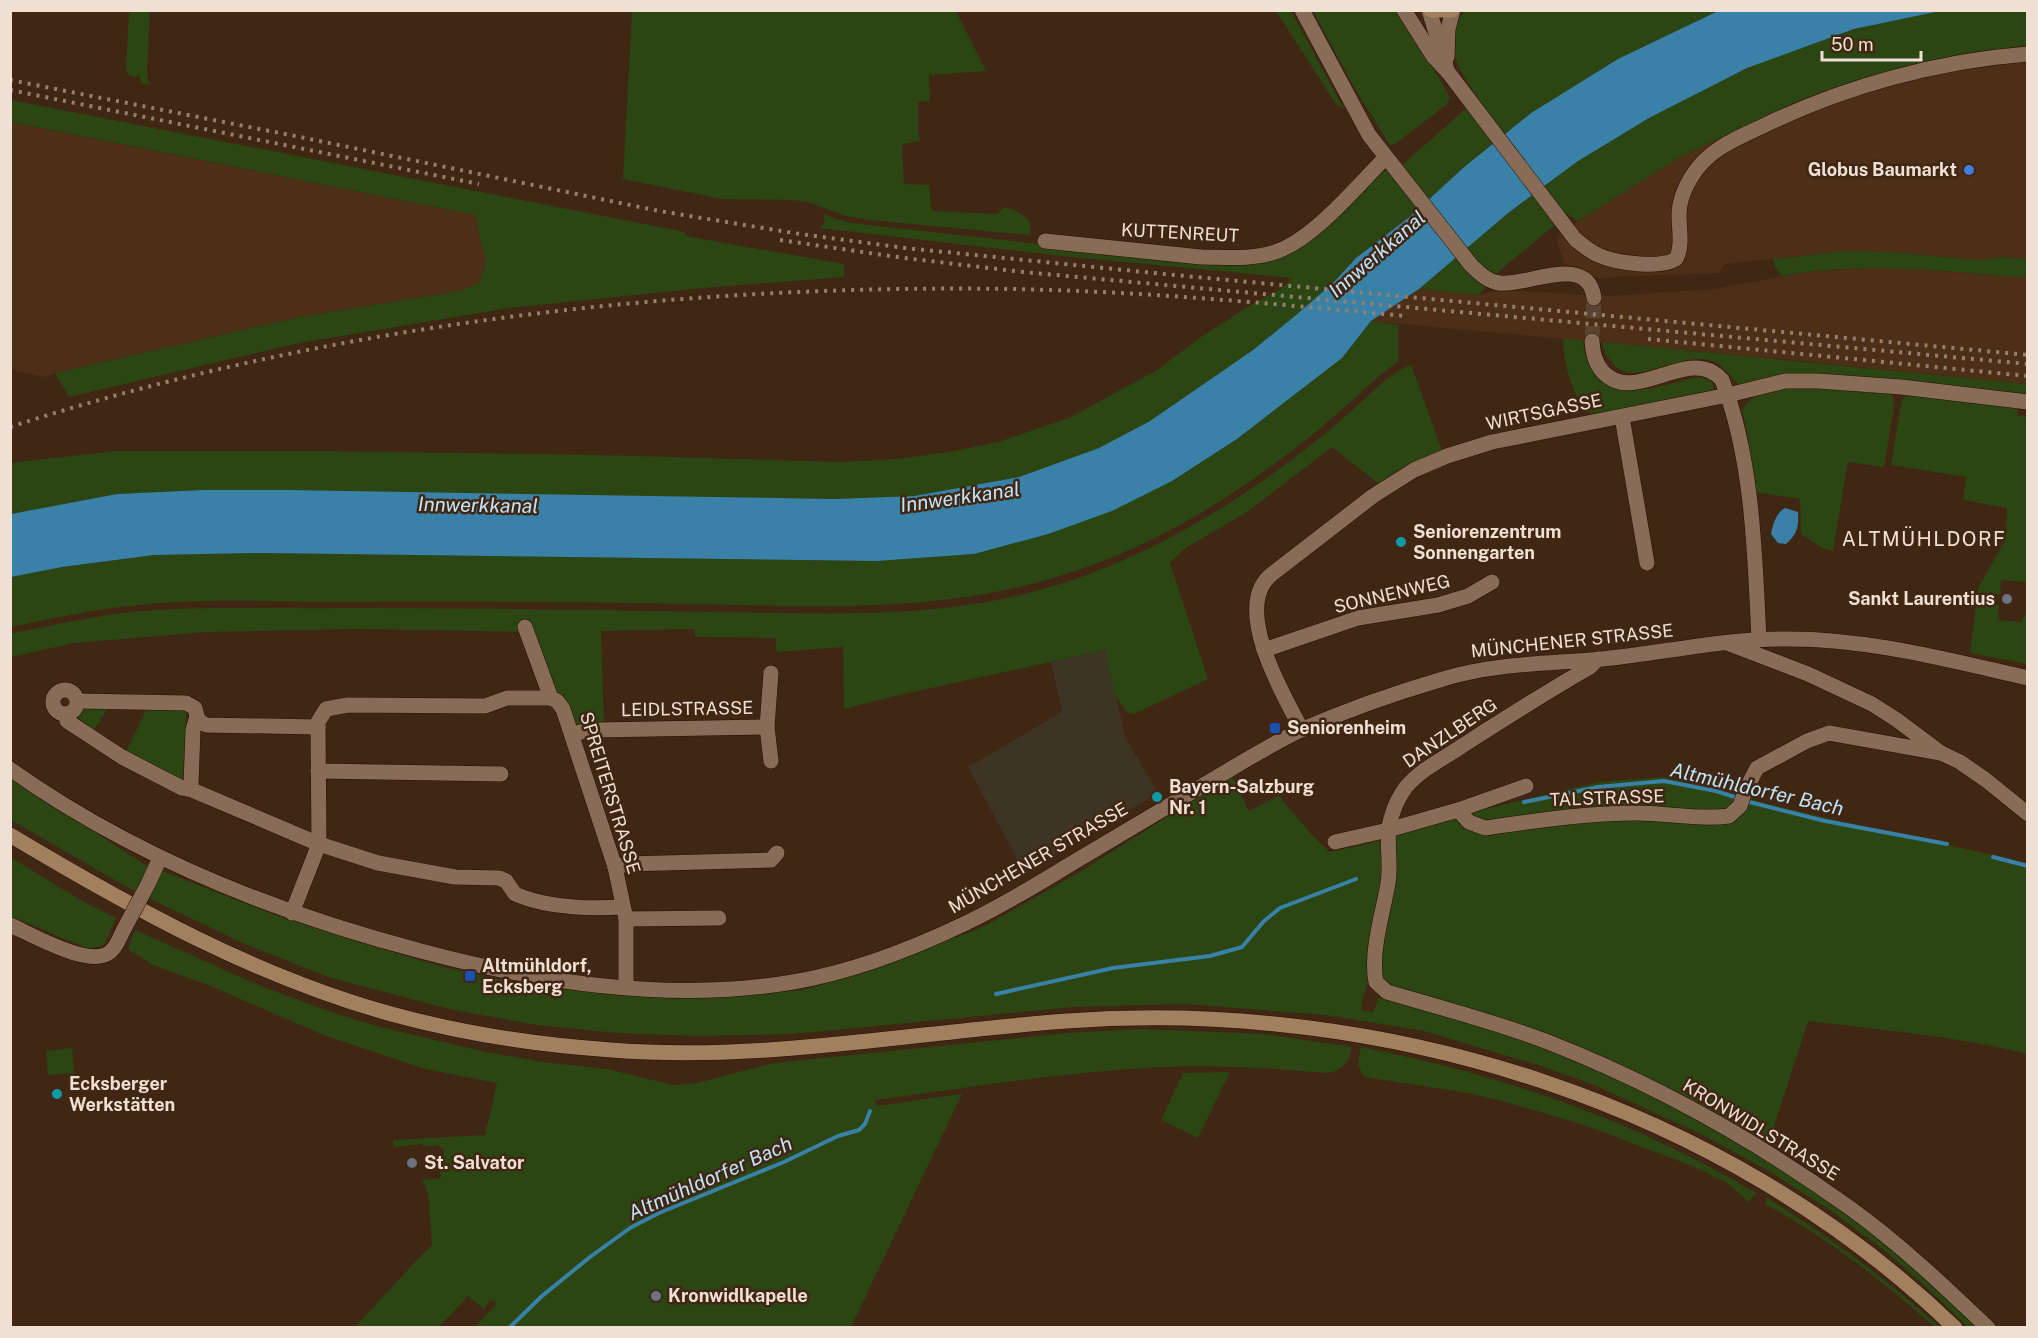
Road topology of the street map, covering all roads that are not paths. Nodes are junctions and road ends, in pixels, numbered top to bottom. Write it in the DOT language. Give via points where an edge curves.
graph roads {
  1 [pos="1302,10"];
  2 [pos="1404,10"];
  3 [pos="1430,10"];
  4 [pos="1452,10"];
  5 [pos="2028,54"];
  6 [pos="1448,72"];
  7 [pos="1386,157"];
  8 [pos="1045,241"];
  9 [pos="1594,298"];
  10 [pos="1592,341"];
  11 [pos="1728,395"];
  12 [pos="2028,402"];
  13 [pos="1622,417"];
  14 [pos="1647,563"];
  15 [pos="1492,582"];
  16 [pos="525,627"];
  17 [pos="1759,640"];
  18 [pos="1727,643"];
  19 [pos="1264,650"];
  20 [pos="1598,659"];
  21 [pos="771,673"];
  22 [pos="2028,678"];
  23 [pos="551,698"];
  24 [pos="78,701"];
  25 [pos="66,714"];
  26 [pos="197,716"];
  27 [pos="318,727"];
  28 [pos="767,728"];
  29 [pos="1302,730"];
  30 [pos="573,737"];
  31 [pos="1941,753"];
  32 [pos="771,761"];
  33 [pos="10,769"];
  34 [pos="318,771"];
  35 [pos="501,774"];
  36 [pos="1526,786"];
  37 [pos="192,790"];
  38 [pos="1458,810"];
  39 [pos="2028,814"];
  40 [pos="1388,830"];
  41 [pos="10,836"];
  42 [pos="1335,842"];
  43 [pos="319,844"];
  44 [pos="777,853"];
  45 [pos="160,858"];
  46 [pos="615,867"];
  47 [pos="292,913"];
  48 [pos="625,913"];
  49 [pos="720,918"];
  50 [pos="10,925"];
  51 [pos="1379,986"];
  52 [pos="626,987"];
  53 [pos="1955,1328"];
  54 [pos="1988,1328"];
  1 -- 7 [label="street" via="1369,135"];
  2 -- 6 [label="street"];
  3 -- 4 [label="main road"];
  3 -- 6 [label="street"];
  4 -- 6 [label="street"];
  5 -- 6 [label="street" via="1954,63 1859,88 1776,120 1716,150 1692,175 1681,199 1678,257 1674,261 1635,263 1599,255 1575,239"];
  7 -- 8 [label="street, KUTTENREUT" via="1309,233 1274,253 1201,257"];
  7 -- 9 [label="street" via="1471,265 1486,278 1512,283 1576,274 1591,285"];
  10 -- 11 [label="street" via="1597,363 1617,382 1640,381 1697,367 1716,373"];
  11 -- 12 [label="street, WIRTSGASSE" via="1773,383 1818,381"];
  11 -- 13 [label="street, WIRTSGASSE"];
  11 -- 17 [label="street" via="1747,485"];
  13 -- 14 [label="street"];
  13 -- 19 [label="street, WIRTSGASSE" via="1469,449 1414,470 1373,496 1267,578 1256,606"];
  15 -- 19 [label="street, SONNENWEG" via="1448,602 1358,618"];
  16 -- 23 [label="street, SPREITERSTRASSE"];
  17 -- 18 [label="street, MÜNCHENER STRASSE"];
  17 -- 22 [label="street, MÜNCHENER STRASSE" via="1826,640 1868,645"];
  18 -- 20 [label="street, MÜNCHENER STRASSE"];
  18 -- 31 [label="street, TALSTRASSE" via="1872,704"];
  19 -- 29 [label="street, WIRTSGASSE"];
  20 -- 29 [label="street, MÜNCHENER STRASSE" via="1463,673 1391,695"];
  20 -- 40 [label="street, DANZLBERG" via="1421,774 1402,794"];
  21 -- 28 [label="street, LEIDLSTRASSE"];
  23 -- 27 [label="street" via="507,698 485,706 338,706 326,709"];
  23 -- 30 [label="street, SPREITERSTRASSE" via="561,705"];
  24 -- 25 [label="street" via="73,712"];
  24 -- 25 [label="street" via="71,691 56,694 55,709"];
  24 -- 26 [label="street" via="186,703 195,708"];
  25 -- 37 [label="street" via="67,721 122,758 182,789"];
  26 -- 27 [label="street" via="206,725"];
  26 -- 37 [label="street" via="192,730"];
  27 -- 34 [label="street"];
  28 -- 30 [label="street, LEIDLSTRASSE" via="596,730"];
  28 -- 32 [label="street, LEIDLSTRASSE"];
  29 -- 52 [label="street, MÜNCHENER STRASSE" via="1003,905 896,952 829,974 780,984 695,990"];
  30 -- 46 [label="street, SPREITERSTRASSE"];
  31 -- 38 [label="street, TALSTRASSE" via="1829,733 1762,764 1740,806 1733,814 1722,817 1604,814 1485,828 1468,822"];
  31 -- 39 [label="street, TALSTRASSE" via="1960,762"];
  33 -- 45 [label="street, MÜNCHENER STRASSE"];
  34 -- 35 [label="street"];
  34 -- 43 [label="street"];
  36 -- 38 [label="street, TALSTRASSE"];
  37 -- 43 [label="street"];
  38 -- 40 [label="street, TALSTRASSE"];
  40 -- 42 [label="street, TALSTRASSE"];
  40 -- 51 [label="street, DANZLBERG" via="1390,873 1374,968"];
  41 -- 53 [label="main road" via="93,885 237,958 314,989 395,1015 469,1032 650,1052 738,1052 1065,1021 1183,1018 1331,1030 1452,1054 1531,1077 1619,1110 1746,1172 1868,1251"];
  43 -- 47 [label="street"];
  43 -- 48 [label="street" via="417,872 498,878 506,881 515,894 549,903"];
  44 -- 46 [label="street" via="771,860"];
  45 -- 47 [label="street, MÜNCHENER STRASSE"];
  45 -- 50 [label="street, bridge" via="112,951 101,957 69,951"];
  46 -- 48 [label="street, SPREITERSTRASSE"];
  47 -- 52 [label="street, MÜNCHENER STRASSE" via="366,937 488,968"];
  48 -- 49 [label="street"];
  48 -- 52 [label="street, SPREITERSTRASSE"];
  51 -- 54 [label="street, KRONWIDLSTRASSE" via="1387,992 1549,1042 1716,1122 1851,1209 1931,1274"];
}
